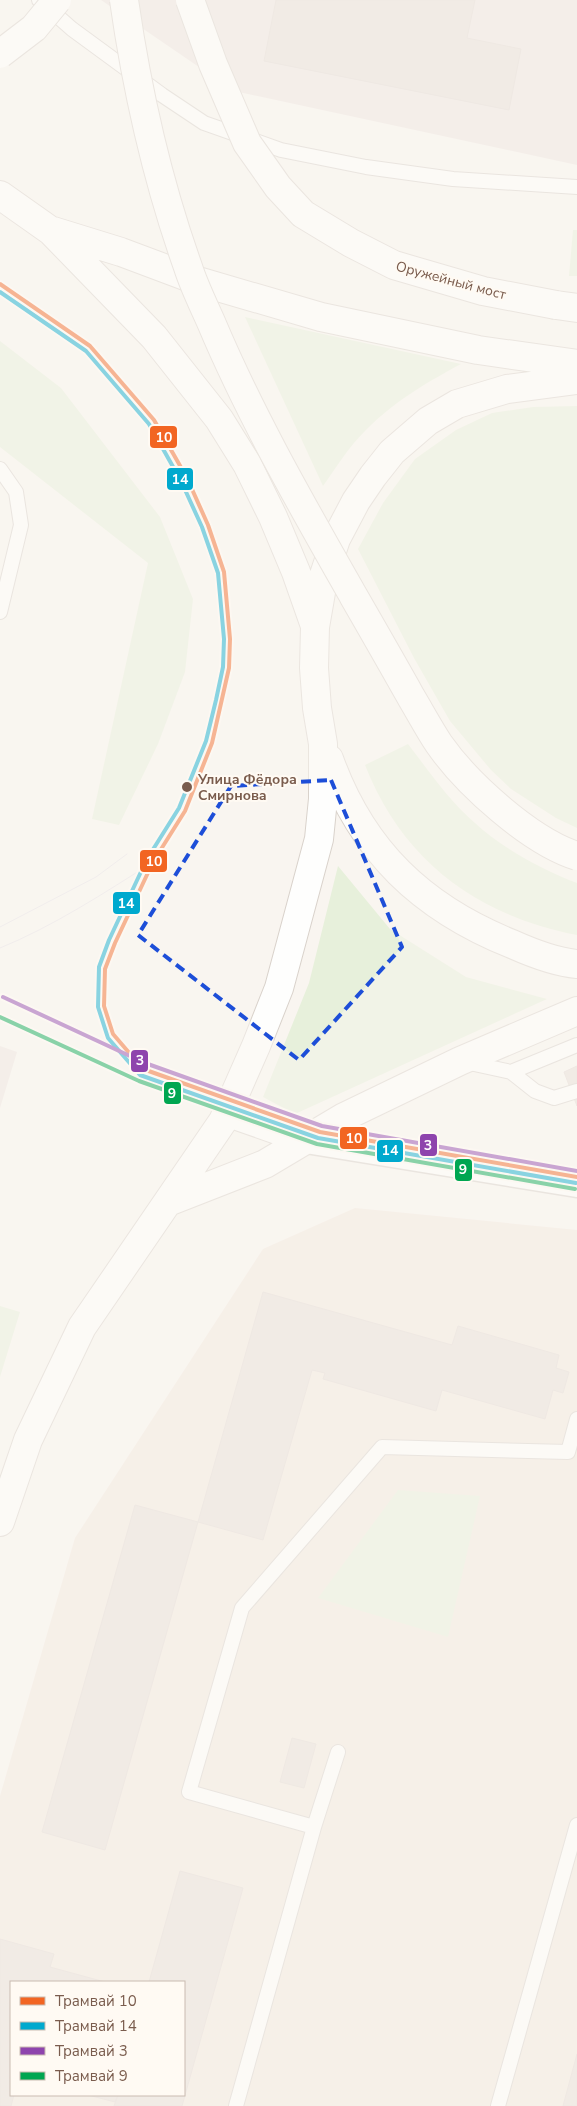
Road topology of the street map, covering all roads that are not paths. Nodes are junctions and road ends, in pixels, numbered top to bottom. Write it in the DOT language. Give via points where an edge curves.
graph roads {
  1 [pos="39,0"];
  2 [pos="57,0"];
  3 [pos="124,0"];
  4 [pos="190,0"];
  5 [pos="0,54"];
  6 [pos="577,187"];
  7 [pos="0,195"];
  8 [pos="51,231"];
  9 [pos="566,306"];
  10 [pos="577,364"];
  11 [pos="577,380"];
  12 [pos="0,469"];
  13 [pos="0,612"];
  14 [pos="315,627"];
  15 [pos="323,744"];
  16 [pos="577,856"];
  17 [pos="577,964"];
  18 [pos="577,1011"];
  19 [pos="577,1046"];
  20 [pos="460,1061"];
  21 [pos="511,1072"];
  22 [pos="577,1090"];
  23 [pos="226,1112"];
  24 [pos="306,1140"];
  25 [pos="577,1184"];
  26 [pos="168,1202"];
  27 [pos="577,1419"];
  28 [pos="0,1522"];
  29 [pos="338,1752"];
  30 [pos="577,1825"];
  31 [pos="314,1827"];
  32 [pos="236,2106"];
  33 [pos="498,2106"];
  1 -- 6 [label="lane" via="72,29 204,122 281,150 366,167 453,179"];
  2 -- 5 [label="main road, bridge" via="34,28"];
  3 -- 16 [label="main road, bridge" via="133,63 174,226 231,368 276,456 438,744 507,815 559,849"];
  4 -- 9 [label="main road, Оружейный мост, bridge" via="247,143 278,187 303,214 394,265 483,290"];
  7 -- 8 [label="main road"];
  8 -- 10 [label="main road" via="121,252 201,282 321,317 478,350"];
  8 -- 14 [label="main road" via="154,337 219,419 247,464 273,517"];
  11 -- 14 [label="main road" via="507,389 456,404 428,421 392,452 356,501 336,539 324,575"];
  12 -- 13 [label="lane" via="16,492 20,525"];
  14 -- 15 [label="main road" via="314,668"];
  15 -- 17 [label="main road" via="354,817 404,878 437,905 478,931 550,958"];
  15 -- 23 [label="main road" via="319,839 302,904 279,988"];
  18 -- 20 [label="main road"];
  19 -- 21 [label="lane"];
  20 -- 21 [label="lane"];
  20 -- 24 [label="main road" via="344,1117"];
  21 -- 22 [label="lane" via="535,1091 554,1098"];
  23 -- 24 [label="main road"];
  23 -- 26 [label="main road"];
  24 -- 25 [label="street"];
  24 -- 26 [label="main road" via="265,1164"];
  26 -- 28 [label="main road" via="82,1327 28,1440"];
  27 -- 31 [label="lane" via="568,1452 382,1448 242,1608 190,1792"];
  29 -- 31 [label="lane"];
  30 -- 33 [label="lane"];
  31 -- 32 [label="lane"];
}
